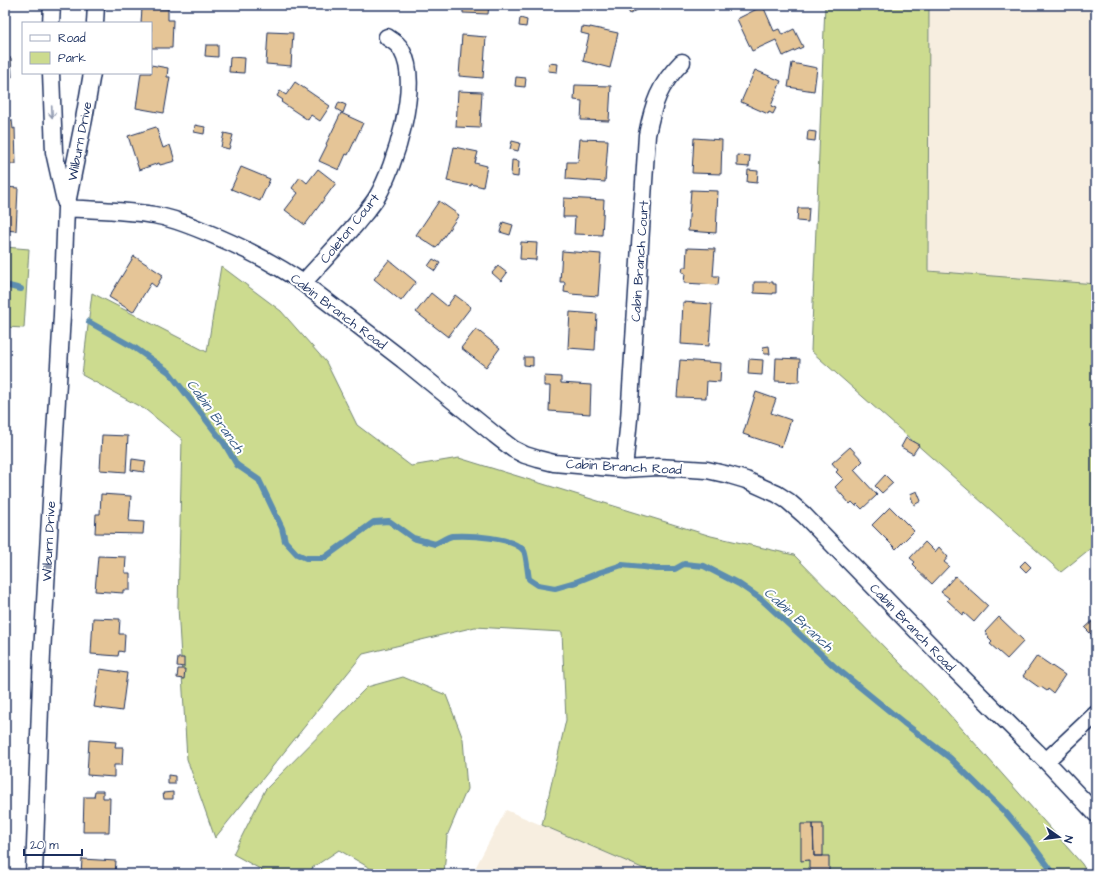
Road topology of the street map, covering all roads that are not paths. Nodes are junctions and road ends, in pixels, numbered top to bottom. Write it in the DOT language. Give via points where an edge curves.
graph roads {
  1 [pos="52,5"];
  2 [pos="96,5"];
  3 [pos="51,22"];
  4 [pos="95,22"];
  5 [pos="387,37"];
  6 [pos="682,62"];
  7 [pos="51,74"];
  8 [pos="92,74"];
  9 [pos="66,208"];
  10 [pos="303,283"];
  11 [pos="624,469"];
  12 [pos="1096,714"];
  13 [pos="1046,761"];
  14 [pos="1096,814"];
  15 [pos="34,874"];
  1 -- 3 [label="street"];
  2 -- 4 [label="street"];
  5 -- 10 [label="street, Coleton Court" via="402,51 408,72 409,87 396,154 369,208"];
  6 -- 11 [label="street, Cabin Branch Court" via="671,73 660,92 647,135"];
  7 -- 9 [label="street, Wilburn Drive, one-way" via="54,152"];
  8 -- 9 [label="street, Wilburn Drive"];
  9 -- 10 [label="street, Cabin Branch Road" via="133,212 171,219 254,253"];
  9 -- 15 [label="street, Wilburn Drive" via="42,653"];
  10 -- 11 [label="street, Cabin Branch Road" via="514,449 538,460"];
  11 -- 13 [label="street, Cabin Branch Road" via="658,467 722,473 763,487 788,501"];
  12 -- 13 [label="street"];
  13 -- 14 [label="street, Cabin Branch Road"];
}
